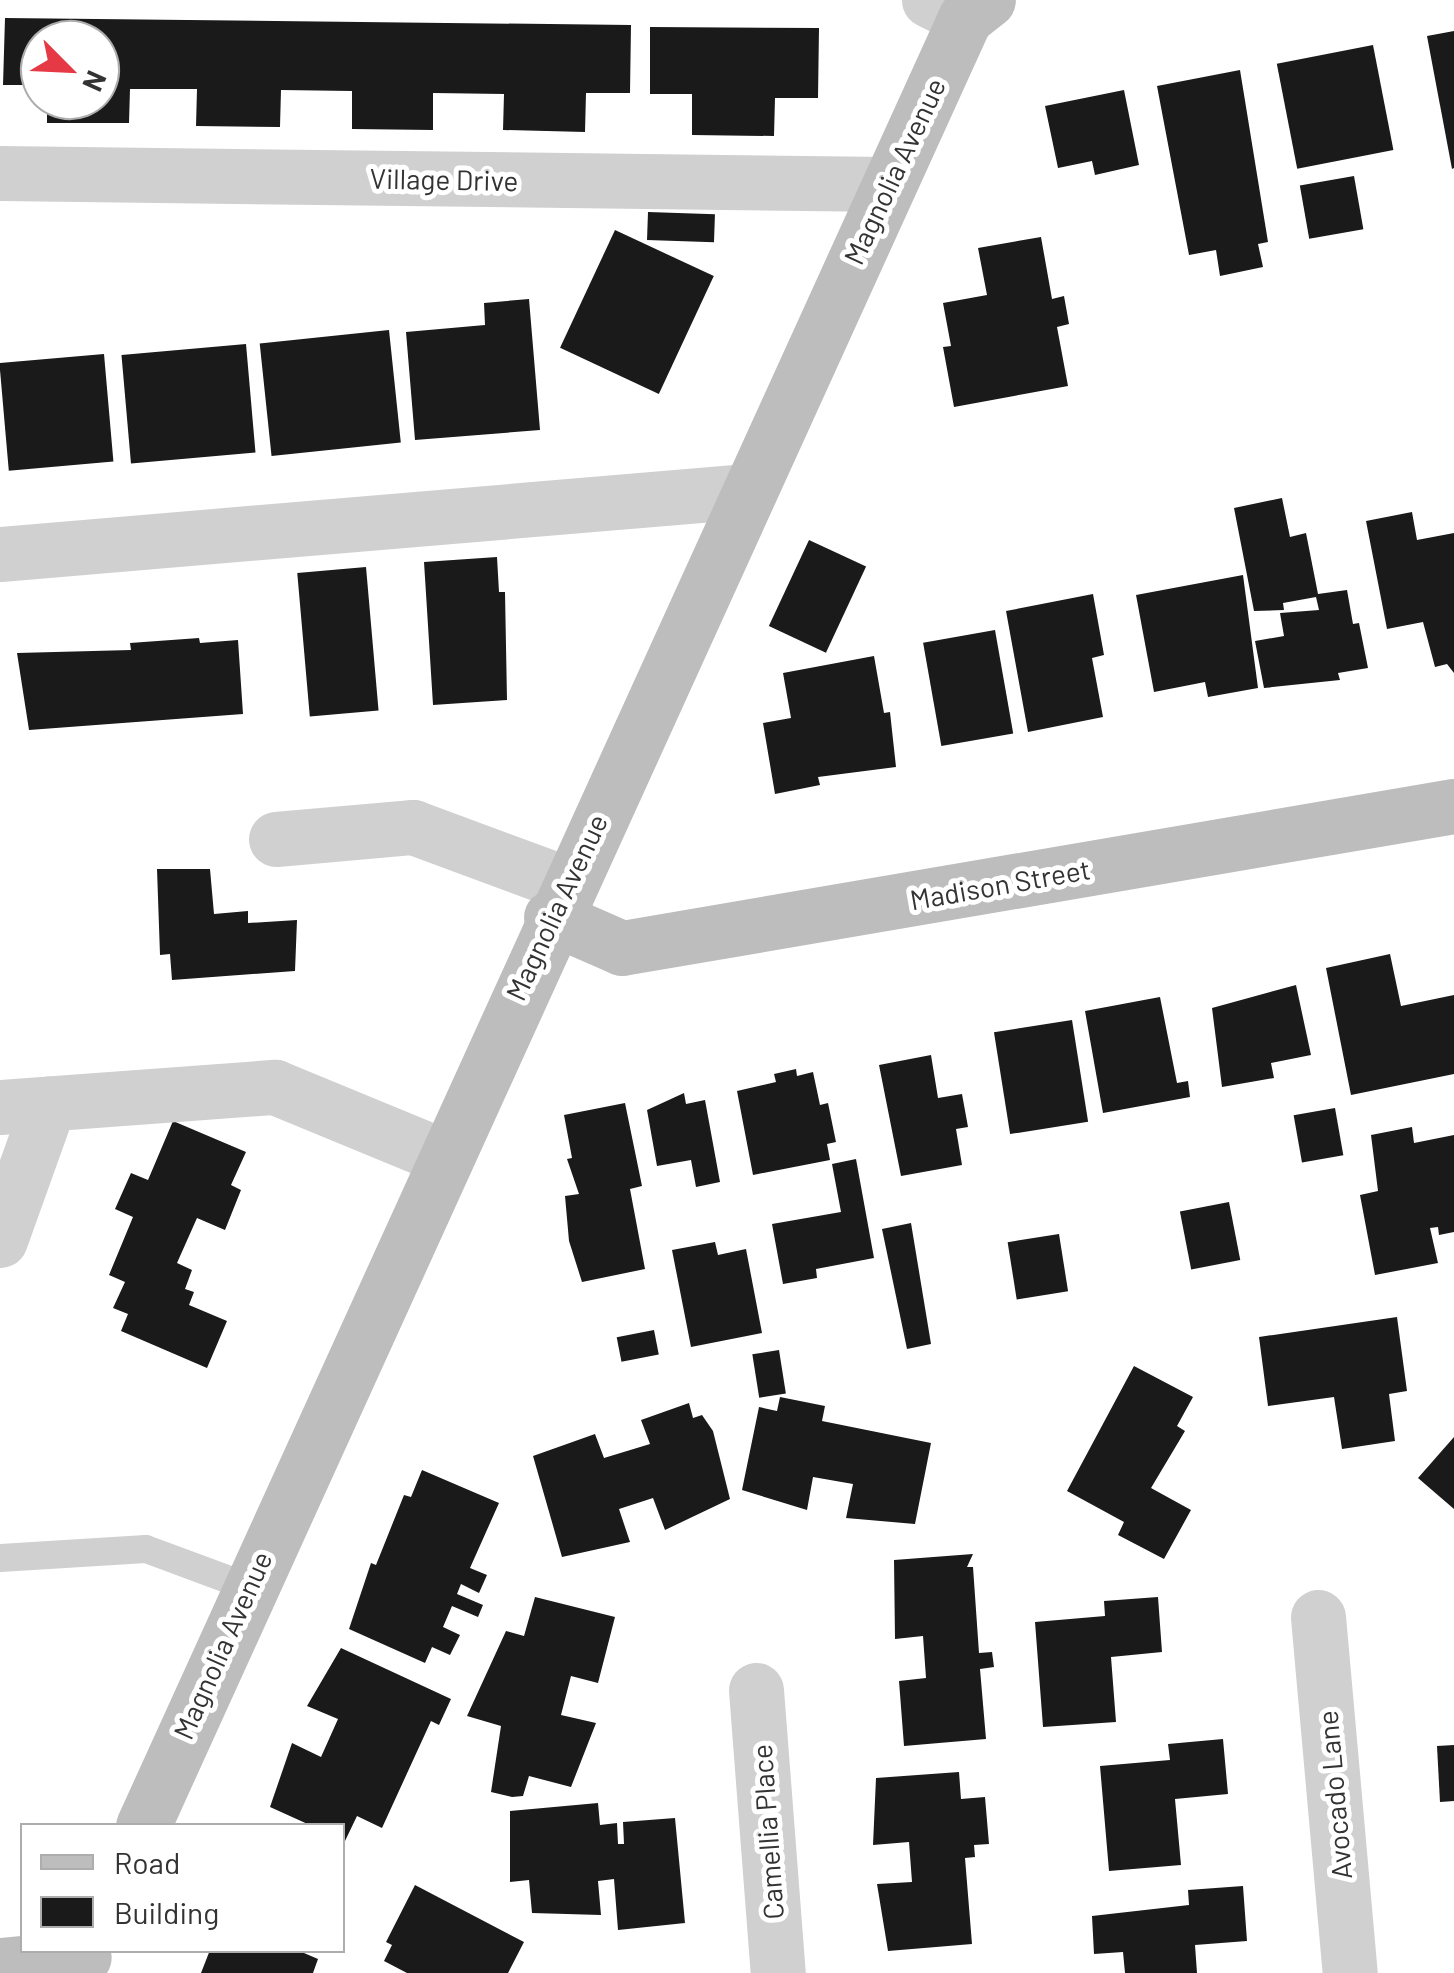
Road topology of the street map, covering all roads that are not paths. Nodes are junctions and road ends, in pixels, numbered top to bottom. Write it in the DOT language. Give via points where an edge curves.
graph roads {
  1 [pos="961,6"];
  2 [pos="0,173"];
  3 [pos="888,184"];
  4 [pos="747,492"];
  5 [pos="0,554"];
  6 [pos="1454,806"];
  7 [pos="276,839"];
  8 [pos="559,901"];
  9 [pos="24,1105"];
  10 [pos="442,1156"];
  11 [pos="0,1240"];
  12 [pos="0,1558"];
  13 [pos="248,1587"];
  14 [pos="1318,1617"];
  15 [pos="756,1690"];
  16 [pos="144,1823"];
  17 [pos="86,1960"];
  18 [pos="0,1965"];
  19 [pos="778,1973"];
  20 [pos="1350,1973"];
  1 -- 3 [label="main road, Magnolia Avenue"];
  2 -- 3 [label="street, Village Drive"];
  3 -- 4 [label="main road, Magnolia Avenue"];
  4 -- 5 [label="street"];
  4 -- 8 [label="main road, Magnolia Avenue"];
  6 -- 8 [label="main road, Madison Street" via="622,948"];
  7 -- 8 [label="street" via="412,827"];
  8 -- 10 [label="main road, Magnolia Avenue"];
  9 -- 10 [label="street" via="275,1087"];
  9 -- 11 [label="street"];
  10 -- 13 [label="main road, Magnolia Avenue"];
  12 -- 13 [label="lane" via="146,1549"];
  13 -- 16 [label="main road, Magnolia Avenue"];
  14 -- 20 [label="street, Avocado Lane"];
  15 -- 19 [label="street, Camellia Place"];
  17 -- 18 [label="main road"];
}
